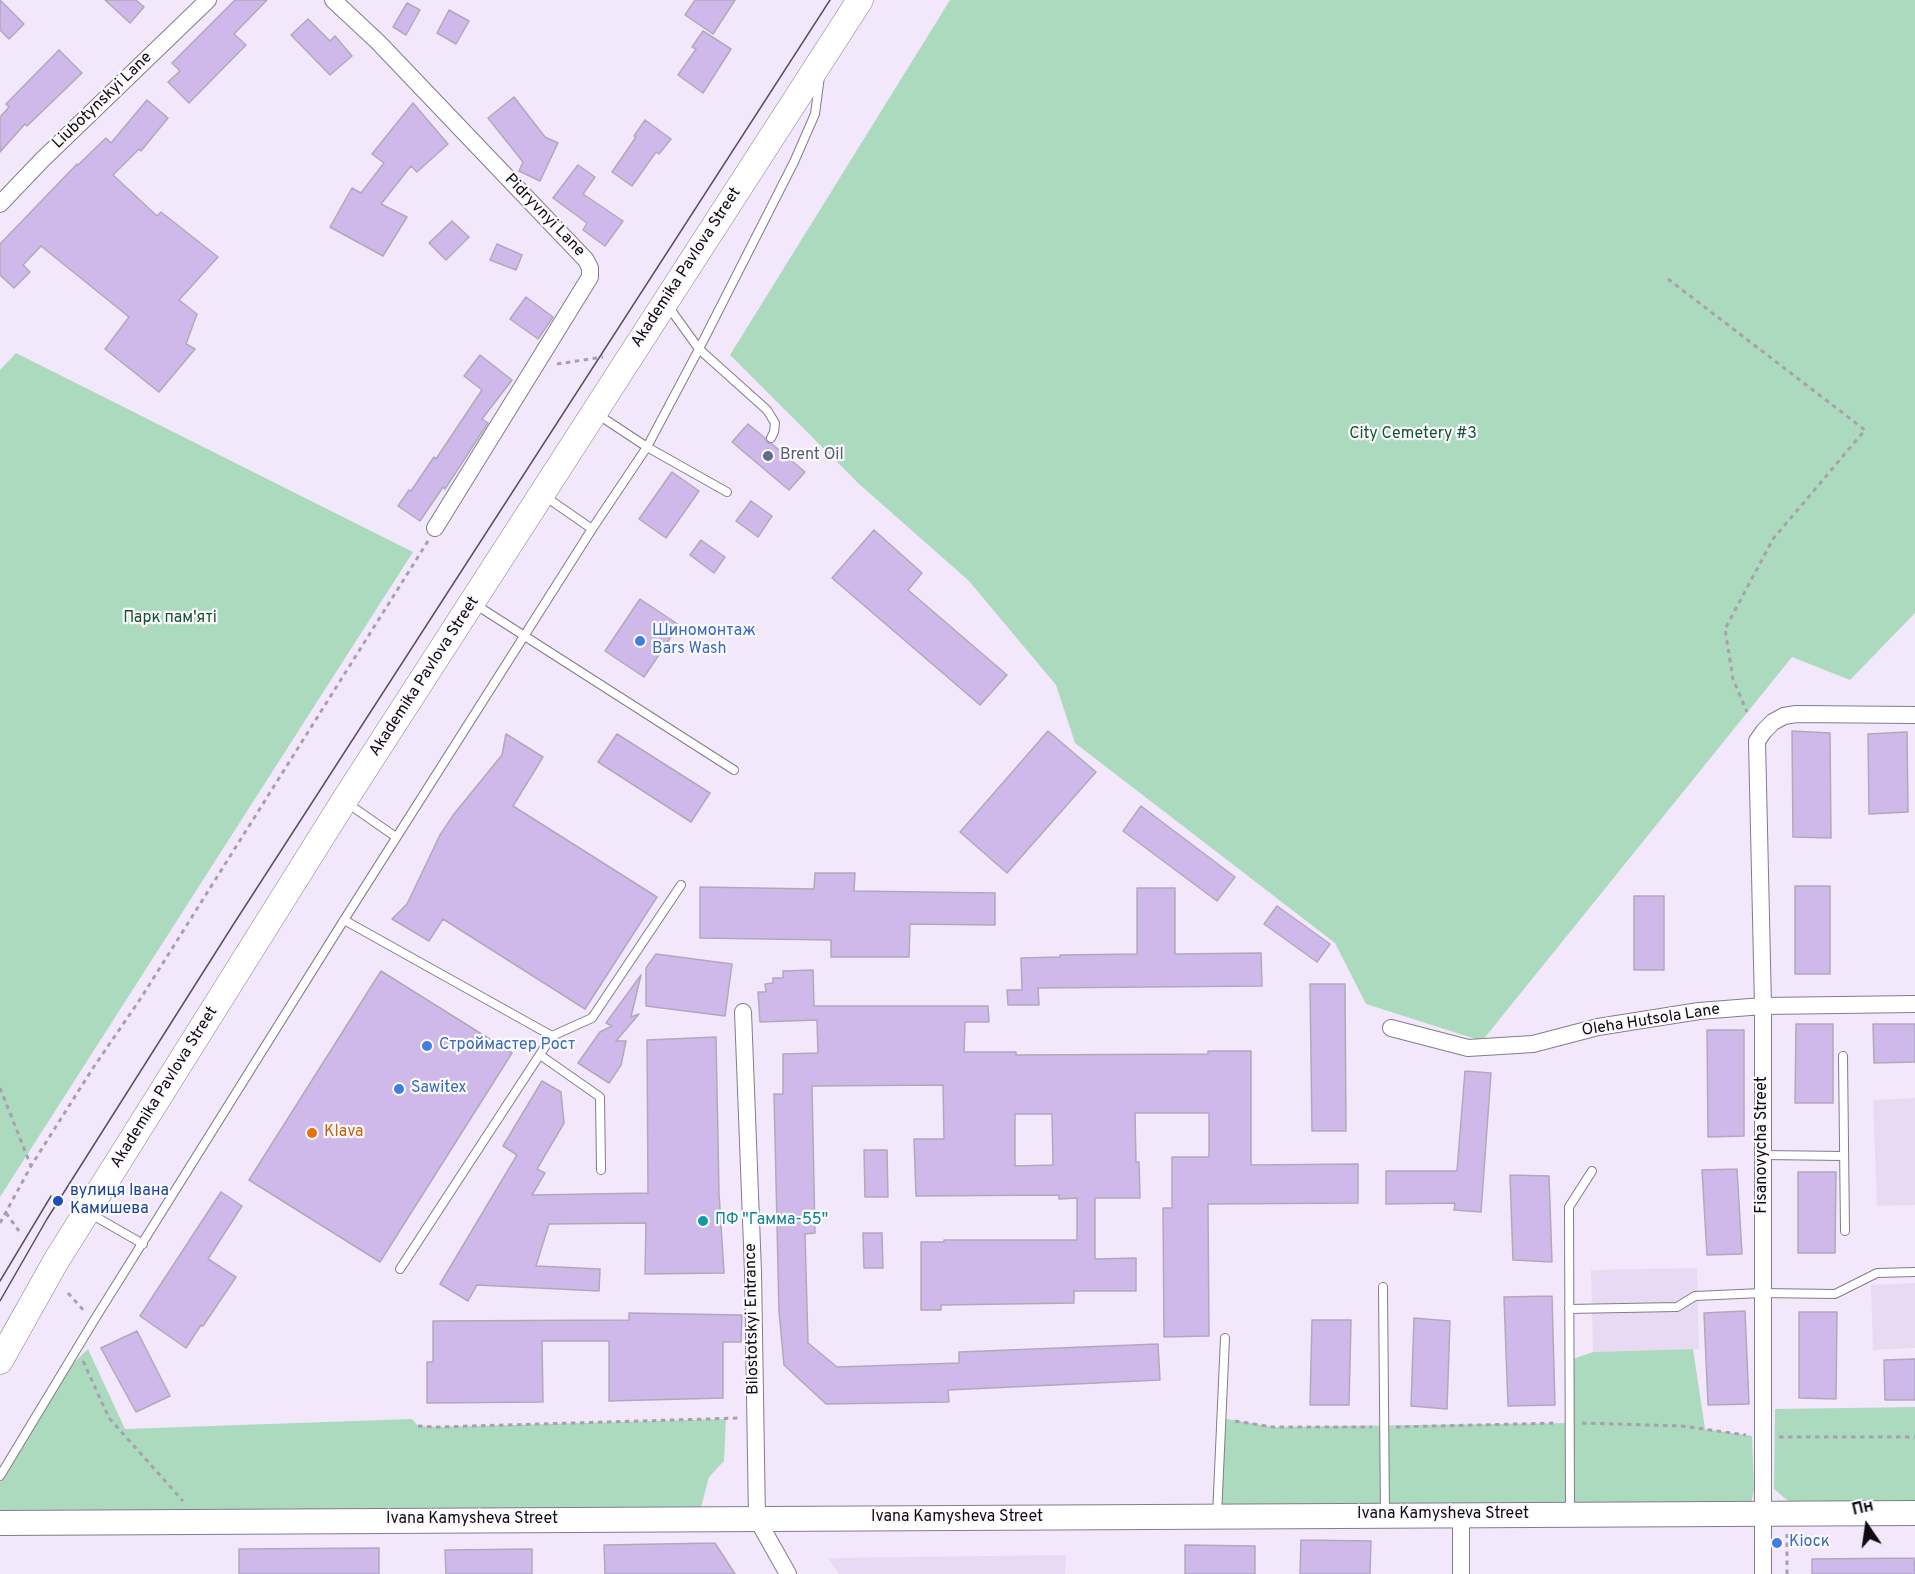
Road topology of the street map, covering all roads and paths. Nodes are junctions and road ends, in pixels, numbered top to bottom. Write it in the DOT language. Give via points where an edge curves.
graph roads {
  1 [pos="208,0"];
  2 [pos="333,0"];
  3 [pos="860,0"];
  4 [pos="823,58"];
  5 [pos="0,204"];
  6 [pos="1668,279"];
  7 [pos="666,304"];
  8 [pos="699,349"];
  9 [pos="634,350"];
  10 [pos="534,368"];
  11 [pos="594,412"];
  12 [pos="771,438"];
  13 [pos="647,447"];
  14 [pos="727,492"];
  15 [pos="541,494"];
  16 [pos="435,528"];
  17 [pos="592,529"];
  18 [pos="473,603"];
  19 [pos="525,636"];
  20 [pos="1747,712"];
  21 [pos="1915,715"];
  22 [pos="734,770"];
  23 [pos="344,801"];
  24 [pos="396,837"];
  25 [pos="681,885"];
  26 [pos="344,920"];
  27 [pos="1915,1004"];
  28 [pos="1763,1006"];
  29 [pos="743,1012"];
  30 [pos="1391,1028"];
  31 [pos="552,1036"];
  32 [pos="540,1055"];
  33 [pos="1843,1056"];
  34 [pos="0,1088"];
  35 [pos="1763,1155"];
  36 [pos="1844,1156"];
  37 [pos="31,1166"];
  38 [pos="601,1170"];
  39 [pos="1592,1171"];
  40 [pos="86,1212"];
  41 [pos="6,1214"];
  42 [pos="0,1223"];
  43 [pos="19,1231"];
  44 [pos="1845,1231"];
  45 [pos="143,1244"];
  46 [pos="400,1269"];
  47 [pos="1915,1272"];
  48 [pos="1383,1287"];
  49 [pos="68,1293"];
  50 [pos="1762,1293"];
  51 [pos="1569,1309"];
  52 [pos="93,1322"];
  53 [pos="1225,1338"];
  54 [pos="78,1349"];
  55 [pos="0,1361"];
  56 [pos="755,1416"];
  57 [pos="418,1426"];
  58 [pos="0,1476"];
  59 [pos="1915,1514"];
  60 [pos="1461,1515"];
  61 [pos="1570,1515"];
  62 [pos="1762,1515"];
  63 [pos="1385,1516"];
  64 [pos="1216,1517"];
  65 [pos="757,1519"];
  66 [pos="202,1522"];
  67 [pos="0,1523"];
  68 [pos="788,1574"];
  69 [pos="1461,1574"];
  70 [pos="1763,1574"];
  1 -- 5 [label="street, Liubotynskyi Lane"];
  2 -- 10 [label="street, Pidryvnyi Lane" via="586,260 590,277"];
  3 -- 4 [label="main road, Akademika Pavlova Street"];
  4 -- 7 [label="main road, Akademika Pavlova Street"];
  4 -- 8 [label="lane" via="815,114"];
  6 -- 20 [label="path" via="1865,430 1773,539 1725,629 1733,679"];
  7 -- 8 [label="lane"];
  7 -- 9 [label="main road, Akademika Pavlova Street"];
  8 -- 12 [label="lane" via="767,410 775,423"];
  8 -- 13 [label="lane"];
  9 -- 10 [label="path"];
  9 -- 11 [label="main road, Akademika Pavlova Street"];
  10 -- 16 [label="street, Pidryvnyi Lane"];
  11 -- 13 [label="lane"];
  11 -- 15 [label="main road, Akademika Pavlova Street"];
  13 -- 14 [label="lane"];
  13 -- 17 [label="lane"];
  15 -- 17 [label="lane"];
  15 -- 18 [label="main road, Akademika Pavlova Street"];
  16 -- 37 [label="path" via="141,998"];
  17 -- 19 [label="lane"];
  18 -- 19 [label="lane"];
  18 -- 23 [label="main road, Akademika Pavlova Street"];
  19 -- 22 [label="lane"];
  19 -- 24 [label="lane"];
  21 -- 28 [label="street, Fisanovycha Street" via="1796,714 1773,722 1757,741"];
  23 -- 24 [label="lane"];
  23 -- 40 [label="main road, Akademika Pavlova Street"];
  24 -- 26 [label="lane"];
  25 -- 31 [label="lane" via="592,1018"];
  26 -- 31 [label="lane"];
  26 -- 45 [label="lane"];
  27 -- 28 [label="street, Oleha Hutsola Lane"];
  28 -- 30 [label="street, Oleha Hutsola Lane" via="1699,1011 1598,1027 1533,1044 1468,1048"];
  28 -- 35 [label="street, Fisanovycha Street"];
  29 -- 56 [label="street, Bilostotskyi Entrance"];
  31 -- 32 [label="lane"];
  32 -- 38 [label="lane" via="600,1097"];
  32 -- 46 [label="lane"];
  33 -- 36 [label="lane"];
  34 -- 37 [label="path"];
  35 -- 36 [label="lane"];
  35 -- 50 [label="street, Fisanovycha Street"];
  36 -- 44 [label="lane"];
  37 -- 41 [label="path"];
  39 -- 51 [label="lane" via="1569,1207"];
  40 -- 45 [label="lane"];
  40 -- 55 [label="main road, Akademika Pavlova Street"];
  41 -- 42 [label="path"];
  41 -- 43 [label="path"];
  45 -- 52 [label="lane"];
  47 -- 50 [label="lane" via="1877,1273 1835,1294"];
  48 -- 63 [label="lane"];
  49 -- 52 [label="path"];
  50 -- 51 [label="lane" via="1695,1296 1677,1307"];
  50 -- 62 [label="street, Fisanovycha Street"];
  51 -- 61 [label="lane"];
  52 -- 54 [label="lane"];
  53 -- 64 [label="lane"];
  54 -- 58 [label="lane"];
  54 -- 66 [label="path" via="110,1418"];
  56 -- 57 [label="path"];
  56 -- 65 [label="street, Bilostotskyi Entrance"];
  59 -- 62 [label="street, Ivana Kamysheva Street"];
  60 -- 61 [label="street, Ivana Kamysheva Street"];
  60 -- 63 [label="street, Ivana Kamysheva Street"];
  60 -- 69 [label="street"];
  61 -- 62 [label="street, Ivana Kamysheva Street"];
  62 -- 70 [label="street, Fisanovycha Street"];
  63 -- 64 [label="street, Ivana Kamysheva Street"];
  64 -- 65 [label="street, Ivana Kamysheva Street"];
  65 -- 66 [label="street, Ivana Kamysheva Street"];
  65 -- 68 [label="street"];
  66 -- 67 [label="street, Ivana Kamysheva Street"];
}
